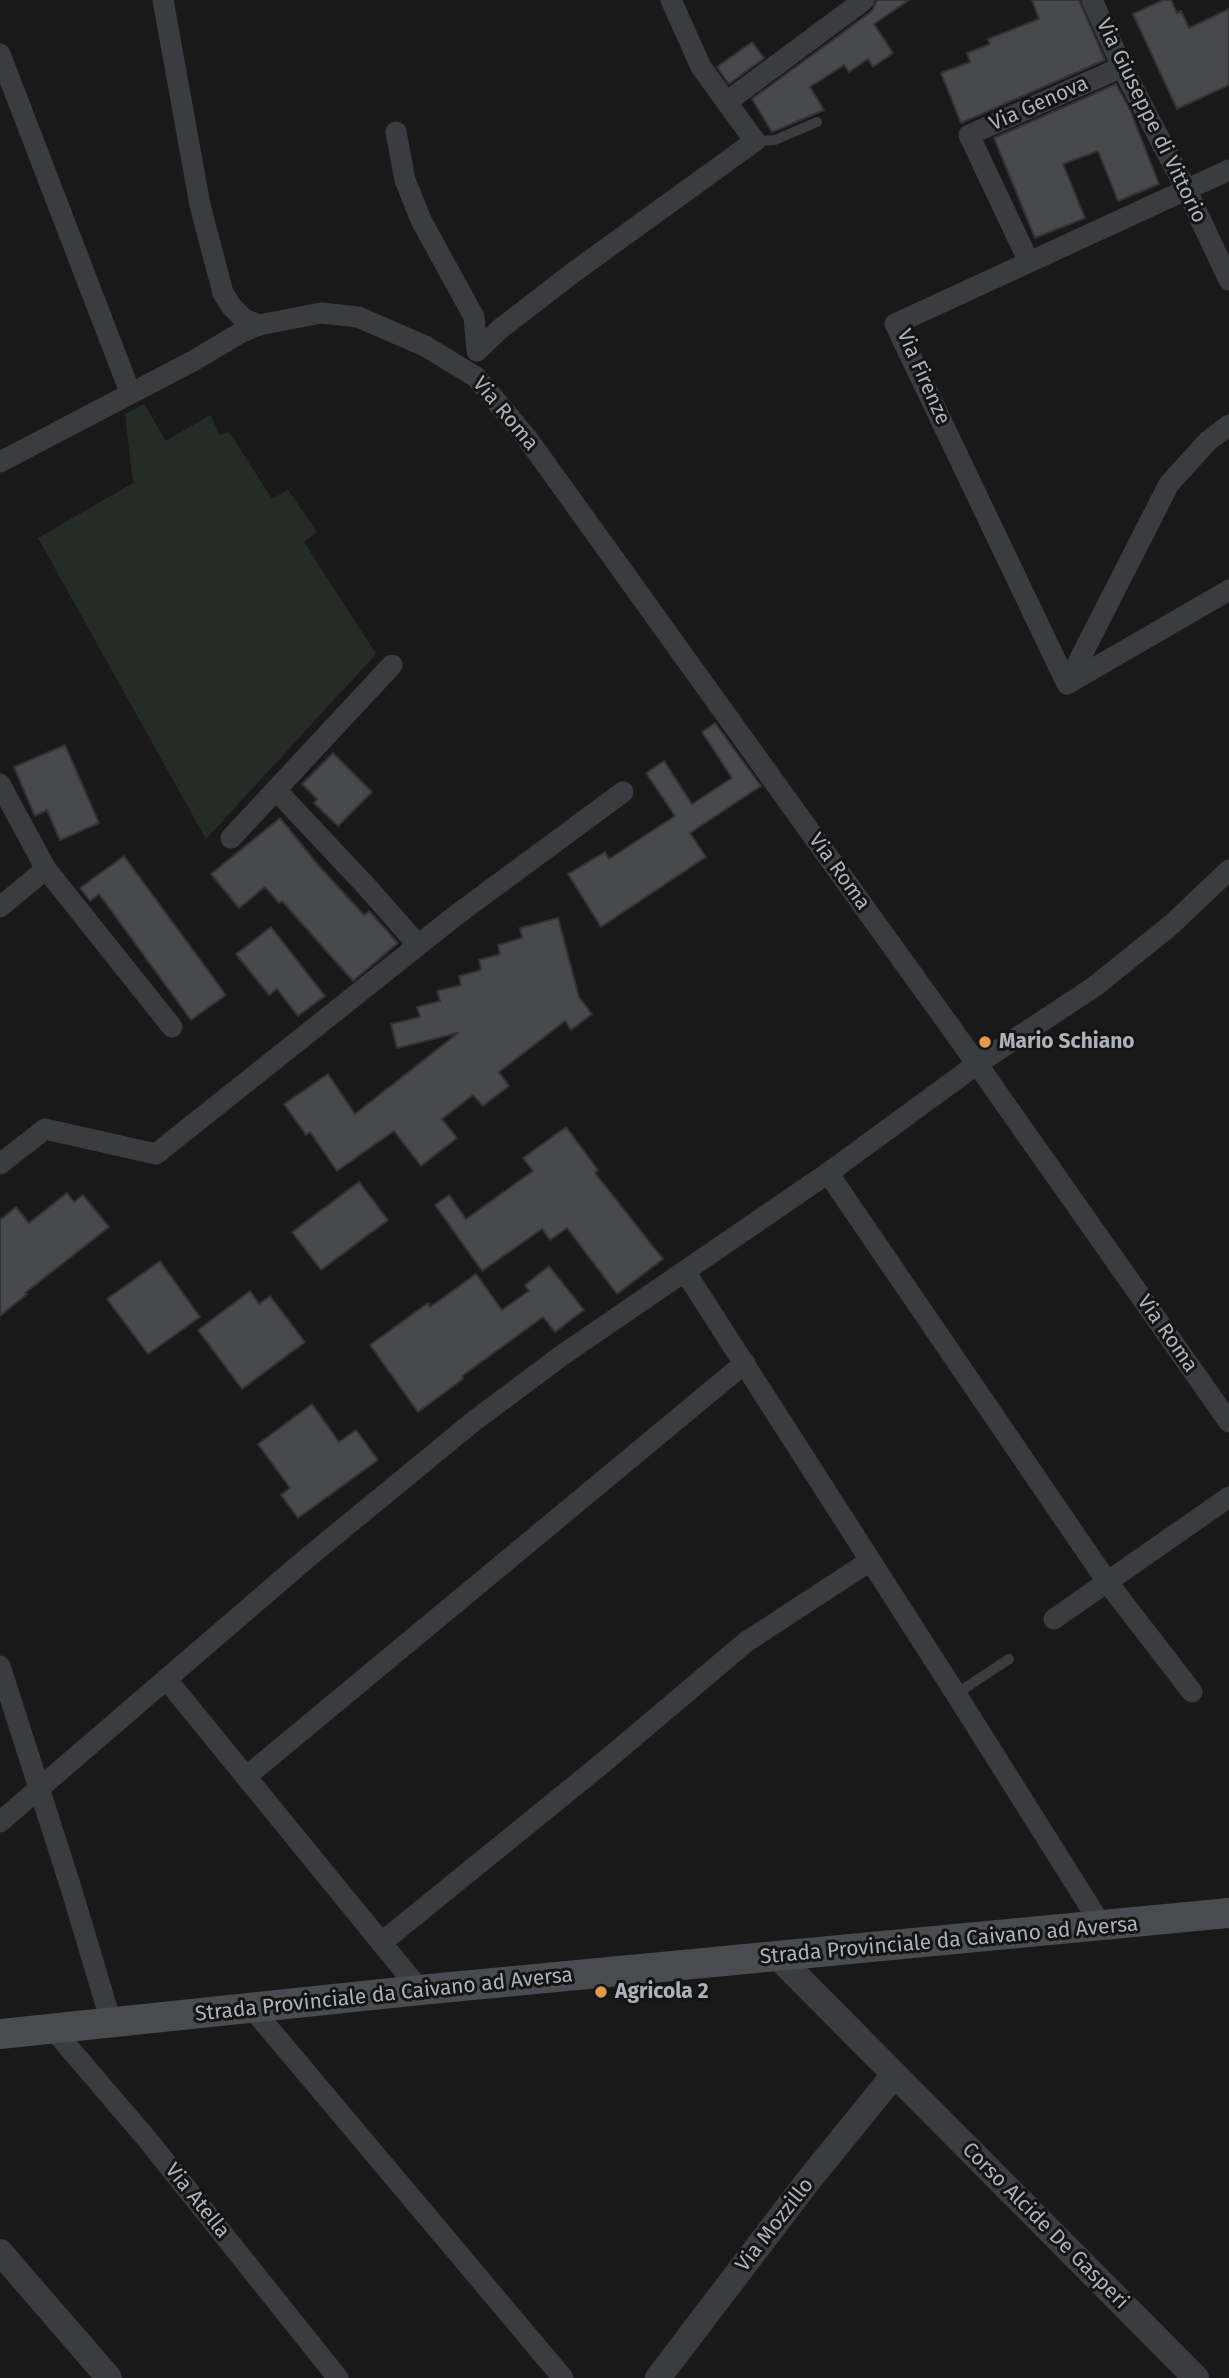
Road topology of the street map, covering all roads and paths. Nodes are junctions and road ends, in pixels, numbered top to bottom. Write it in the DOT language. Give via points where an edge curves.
graph roads {
  1 [pos="163,0"];
  2 [pos="671,0"];
  3 [pos="864,0"];
  4 [pos="1092,0"];
  5 [pos="0,54"];
  6 [pos="1122,67"];
  7 [pos="728,102"];
  8 [pos="9,109"];
  9 [pos="817,122"];
  10 [pos="396,132"];
  11 [pos="755,141"];
  12 [pos="1229,170"];
  13 [pos="1186,190"];
  14 [pos="1029,262"];
  15 [pos="1229,280"];
  16 [pos="259,325"];
  17 [pos="477,351"];
  18 [pos="462,368"];
  19 [pos="131,392"];
  20 [pos="1229,425"];
  21 [pos="0,462"];
  22 [pos="1229,590"];
  23 [pos="392,665"];
  24 [pos="1067,684"];
  25 [pos="0,784"];
  26 [pos="276,790"];
  27 [pos="623,792"];
  28 [pos="231,838"];
  29 [pos="46,869"];
  30 [pos="1229,870"];
  31 [pos="0,906"];
  32 [pos="418,945"];
  33 [pos="172,1027"];
  34 [pos="977,1064"];
  35 [pos="0,1164"];
  36 [pos="828,1174"];
  37 [pos="686,1273"];
  38 [pos="745,1363"];
  39 [pos="1229,1422"];
  40 [pos="1229,1497"];
  41 [pos="870,1560"];
  42 [pos="1108,1583"];
  43 [pos="1054,1619"];
  44 [pos="1009,1659"];
  45 [pos="0,1667"];
  46 [pos="167,1680"];
  47 [pos="1192,1692"];
  48 [pos="956,1694"];
  49 [pos="247,1776"];
  50 [pos="39,1787"];
  51 [pos="0,1822"];
  52 [pos="1229,1913"];
  53 [pos="1102,1926"];
  54 [pos="381,1943"];
  55 [pos="778,1957"];
  56 [pos="420,1990"];
  57 [pos="251,2007"];
  58 [pos="111,2022"];
  59 [pos="52,2028"];
  60 [pos="0,2034"];
  61 [pos="894,2075"];
  62 [pos="0,2252"];
  63 [pos="109,2378"];
  64 [pos="338,2378"];
  65 [pos="564,2378"];
  66 [pos="657,2378"];
  67 [pos="1196,2378"];
  1 -- 16 [label="street" via="200,205 223,293 244,319"];
  2 -- 7 [label="street" via="701,67"];
  3 -- 7 [label="street"];
  4 -- 6 [label="street, Via Giuseppe di Vittorio"];
  5 -- 8 [label="street"];
  6 -- 13 [label="street, Via Giuseppe di Vittorio"];
  6 -- 14 [label="street, Via Genova" via="969,135"];
  7 -- 11 [label="street"];
  8 -- 19 [label="street"];
  9 -- 11 [label="lane" via="775,140"];
  10 -- 17 [label="street" via="405,180 421,220 474,317"];
  11 -- 17 [label="street" via="574,272"];
  12 -- 13 [label="street, Via Firenze"];
  13 -- 14 [label="street, Via Firenze"];
  13 -- 15 [label="street, Via Giuseppe di Vittorio"];
  14 -- 24 [label="street, Via Firenze" via="895,324"];
  16 -- 18 [label="street, Via Roma" via="321,313 358,317"];
  16 -- 19 [label="street, Via Roma"];
  17 -- 18 [label="street" via="470,347 460,351"];
  18 -- 34 [label="street, Via Roma" via="476,377 527,438"];
  19 -- 21 [label="street, Via Roma"];
  20 -- 24 [label="street" via="1169,484"];
  22 -- 24 [label="street"];
  23 -- 26 [label="street"];
  25 -- 29 [label="street"];
  26 -- 28 [label="street"];
  26 -- 32 [label="street"];
  27 -- 32 [label="street"];
  29 -- 31 [label="street"];
  29 -- 33 [label="street"];
  30 -- 34 [label="street" via="1171,925 1094,987"];
  32 -- 35 [label="street" via="156,1154 45,1129"];
  34 -- 36 [label="street"];
  34 -- 39 [label="street, Via Roma"];
  36 -- 37 [label="street"];
  36 -- 42 [label="street"];
  37 -- 38 [label="street"];
  37 -- 46 [label="street" via="474,1421"];
  38 -- 41 [label="street"];
  38 -- 49 [label="street"];
  40 -- 42 [label="street"];
  41 -- 48 [label="street"];
  41 -- 54 [label="street" via="746,1642"];
  42 -- 43 [label="street"];
  42 -- 47 [label="street"];
  44 -- 48 [label="lane"];
  45 -- 50 [label="street"];
  46 -- 49 [label="street"];
  46 -- 50 [label="street"];
  48 -- 53 [label="street"];
  49 -- 54 [label="street"];
  50 -- 51 [label="street"];
  50 -- 58 [label="street"];
  52 -- 53 [label="main road, Strada Provinciale da Caivano ad Aversa"];
  53 -- 55 [label="main road, Strada Provinciale da Caivano ad Aversa"];
  54 -- 56 [label="street"];
  55 -- 56 [label="main road, Strada Provinciale da Caivano ad Aversa"];
  55 -- 61 [label="street, Corso Alcide De Gasperi"];
  56 -- 57 [label="main road, Strada Provinciale da Caivano ad Aversa"];
  57 -- 58 [label="main road, Strada Provinciale da Caivano ad Aversa"];
  57 -- 65 [label="street"];
  58 -- 59 [label="main road, Strada Provinciale da Caivano ad Aversa"];
  59 -- 60 [label="main road, Strada Provinciale da Caivano ad Aversa"];
  59 -- 64 [label="street, Via Atella"];
  61 -- 66 [label="street, Via Mozzillo"];
  61 -- 67 [label="street, Corso Alcide De Gasperi"];
  62 -- 63 [label="street"];
}
